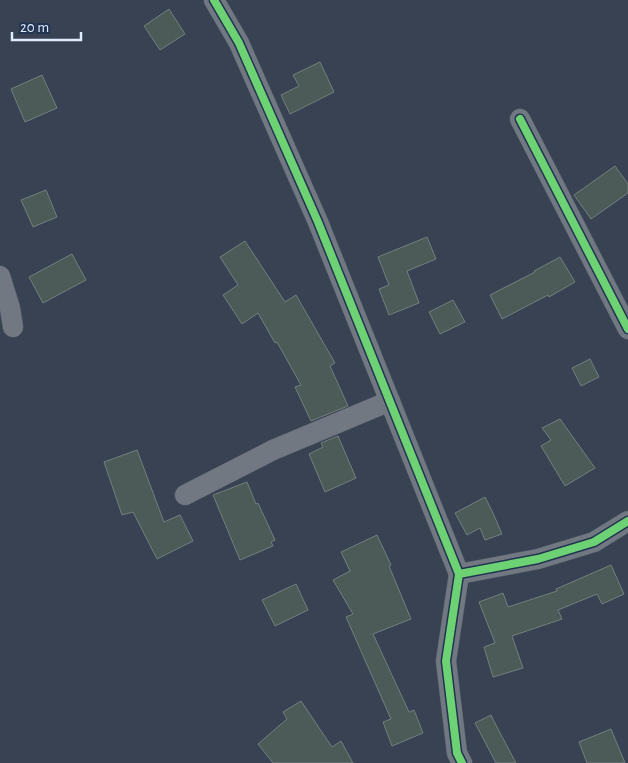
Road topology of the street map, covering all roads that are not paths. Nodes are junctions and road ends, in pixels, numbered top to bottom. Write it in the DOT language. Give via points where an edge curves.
graph roads {
  1 [pos="214,0"];
  2 [pos="520,119"];
  3 [pos="0,276"];
  4 [pos="13,327"];
  5 [pos="628,329"];
  6 [pos="390,401"];
  7 [pos="185,495"];
  8 [pos="628,521"];
  9 [pos="460,574"];
  10 [pos="462,763"];
  1 -- 6 [label="street" via="239,43 318,222"];
  2 -- 5 [label="street"];
  3 -- 4 [label="street"];
  6 -- 7 [label="street" via="273,450"];
  6 -- 9 [label="street"];
  8 -- 9 [label="street" via="594,542 538,558"];
  9 -- 10 [label="street" via="446,661 457,753"];
}
